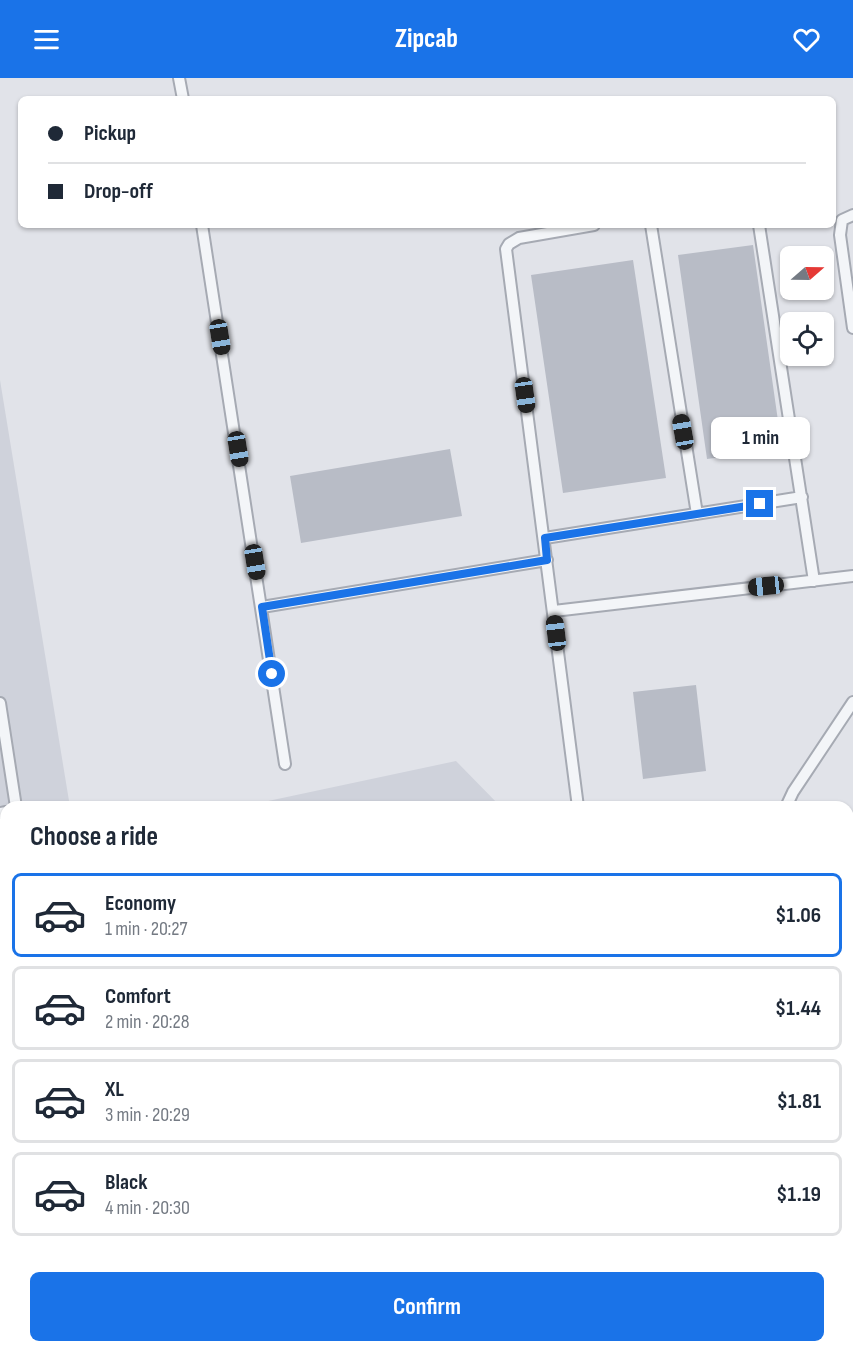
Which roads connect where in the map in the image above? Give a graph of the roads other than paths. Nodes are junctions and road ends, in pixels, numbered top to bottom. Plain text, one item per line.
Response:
1 (179, 78) edge
2 (182, 96) edge
3 (853, 215) edge
4 (202, 228) edge
5 (577, 228) edge
6 (651, 228) edge
7 (759, 228) edge
8 (853, 328) edge
9 (802, 497) junction
10 (697, 514) junction
11 (545, 538) junction
12 (547, 560) junction
13 (853, 576) edge
14 (814, 581) junction
15 (262, 607) junction
16 (554, 611) junction
17 (853, 702) edge
18 (0, 703) edge
19 (285, 764) dead end
20 (15, 801) edge
21 (577, 801) edge
22 (789, 801) edge

1 - 2 lane
3 - 8 lane
4 - 15 lane
5 - 11 lane
6 - 10 lane
7 - 9 lane
9 - 10 lane
9 - 14 lane
10 - 11 lane
11 - 12 lane
12 - 15 lane
12 - 16 lane
13 - 14 lane
14 - 16 lane
15 - 19 lane
16 - 21 lane
17 - 22 lane
18 - 20 lane

